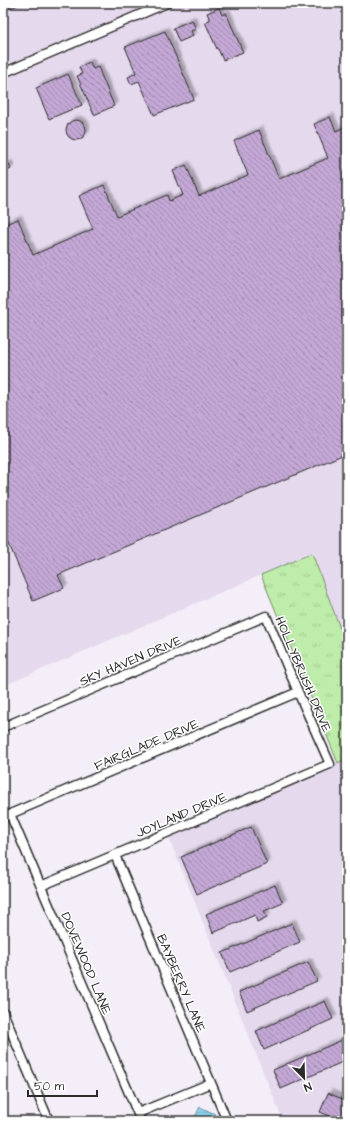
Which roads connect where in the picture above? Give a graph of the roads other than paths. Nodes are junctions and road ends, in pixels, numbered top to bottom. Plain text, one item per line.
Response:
1 (167, 3) edge
2 (3, 73) edge
3 (266, 616) joint
4 (298, 692) junction
5 (3, 727) edge
6 (330, 764) joint
7 (7, 815) edge
8 (115, 855) junction
9 (41, 886) junction
10 (3, 1012) edge
11 (211, 1083) junction
12 (140, 1117) edge
13 (49, 1121) edge
14 (227, 1121) edge

1 - 2 street
3 - 4 street, HOLLYBRUSH DRIVE
3 - 5 street, SKY HAVEN DRIVE
4 - 6 street, HOLLYBRUSH DRIVE
4 - 7 street, FAIRGLADE DRIVE
6 - 8 street, JOYLAND DRIVE
7 - 9 street, DOVEWOOD LANE
8 - 9 street, JOYLAND DRIVE
8 - 11 street, BAYBERRY LANE
9 - 12 street, DOVEWOOD LANE
10 - 13 street
11 - 12 street
11 - 14 street, BAYBERRY LANE

